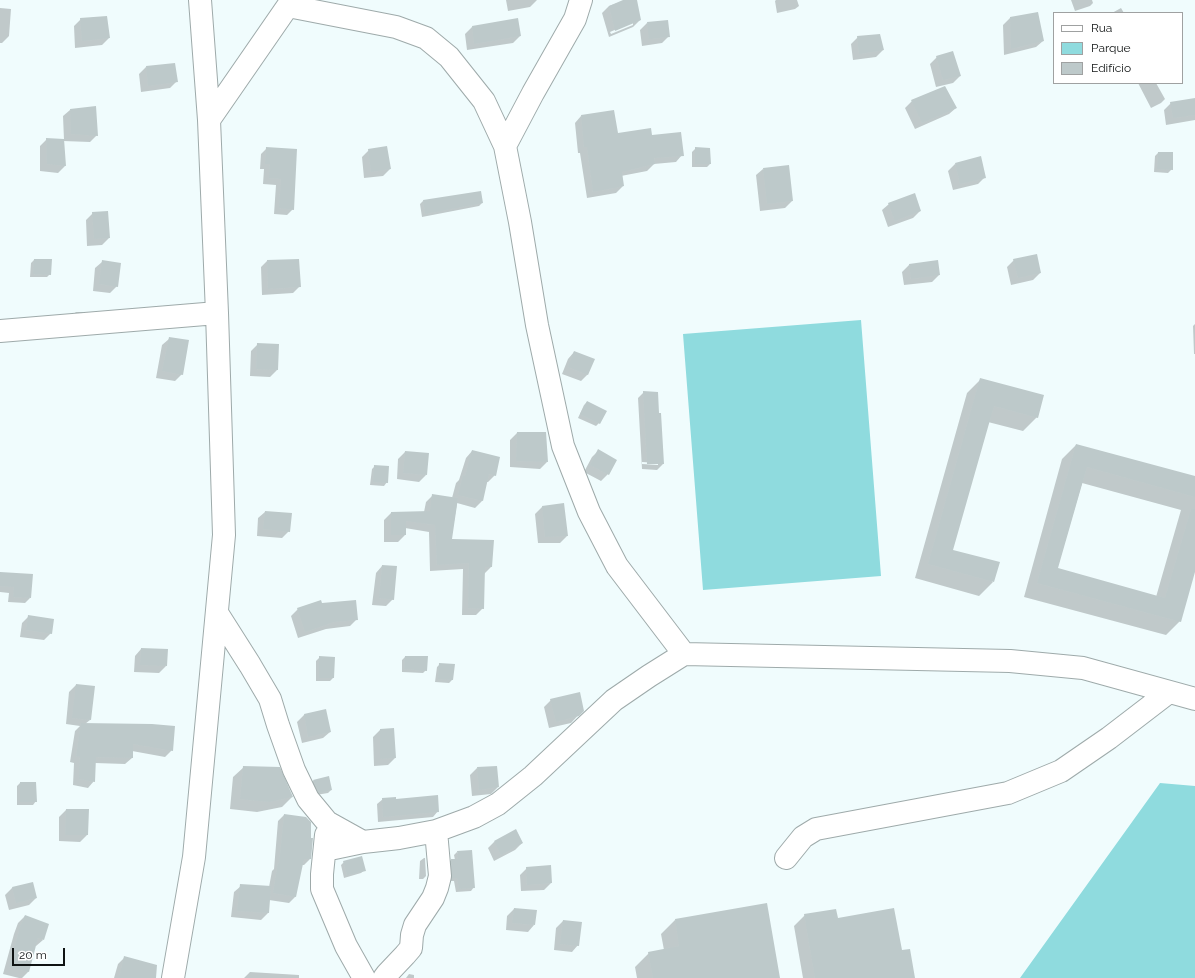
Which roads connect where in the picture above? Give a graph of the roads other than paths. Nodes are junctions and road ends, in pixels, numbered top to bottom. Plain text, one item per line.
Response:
1 (200, 0) edge
2 (581, 0) edge
3 (290, 3) edge
4 (209, 120) junction
5 (505, 146) junction
6 (218, 313) junction
7 (0, 331) edge
8 (217, 613) junction
9 (684, 654) junction
10 (1169, 692) junction
11 (1195, 700) edge
12 (327, 822) junction
13 (436, 831) junction
14 (363, 842) junction
15 (325, 850) junction
16 (786, 858) dead end
17 (173, 978) edge
18 (364, 978) edge
19 (384, 978) edge

1 - 4 street
2 - 5 street
3 - 4 street
3 - 5 street
4 - 6 street
5 - 9 street
6 - 7 street
6 - 8 street
8 - 12 street
8 - 17 street
9 - 10 street
9 - 13 street
10 - 11 street
10 - 16 street
12 - 14 street
12 - 15 street
13 - 14 street
13 - 19 street
14 - 15 street
15 - 18 street

